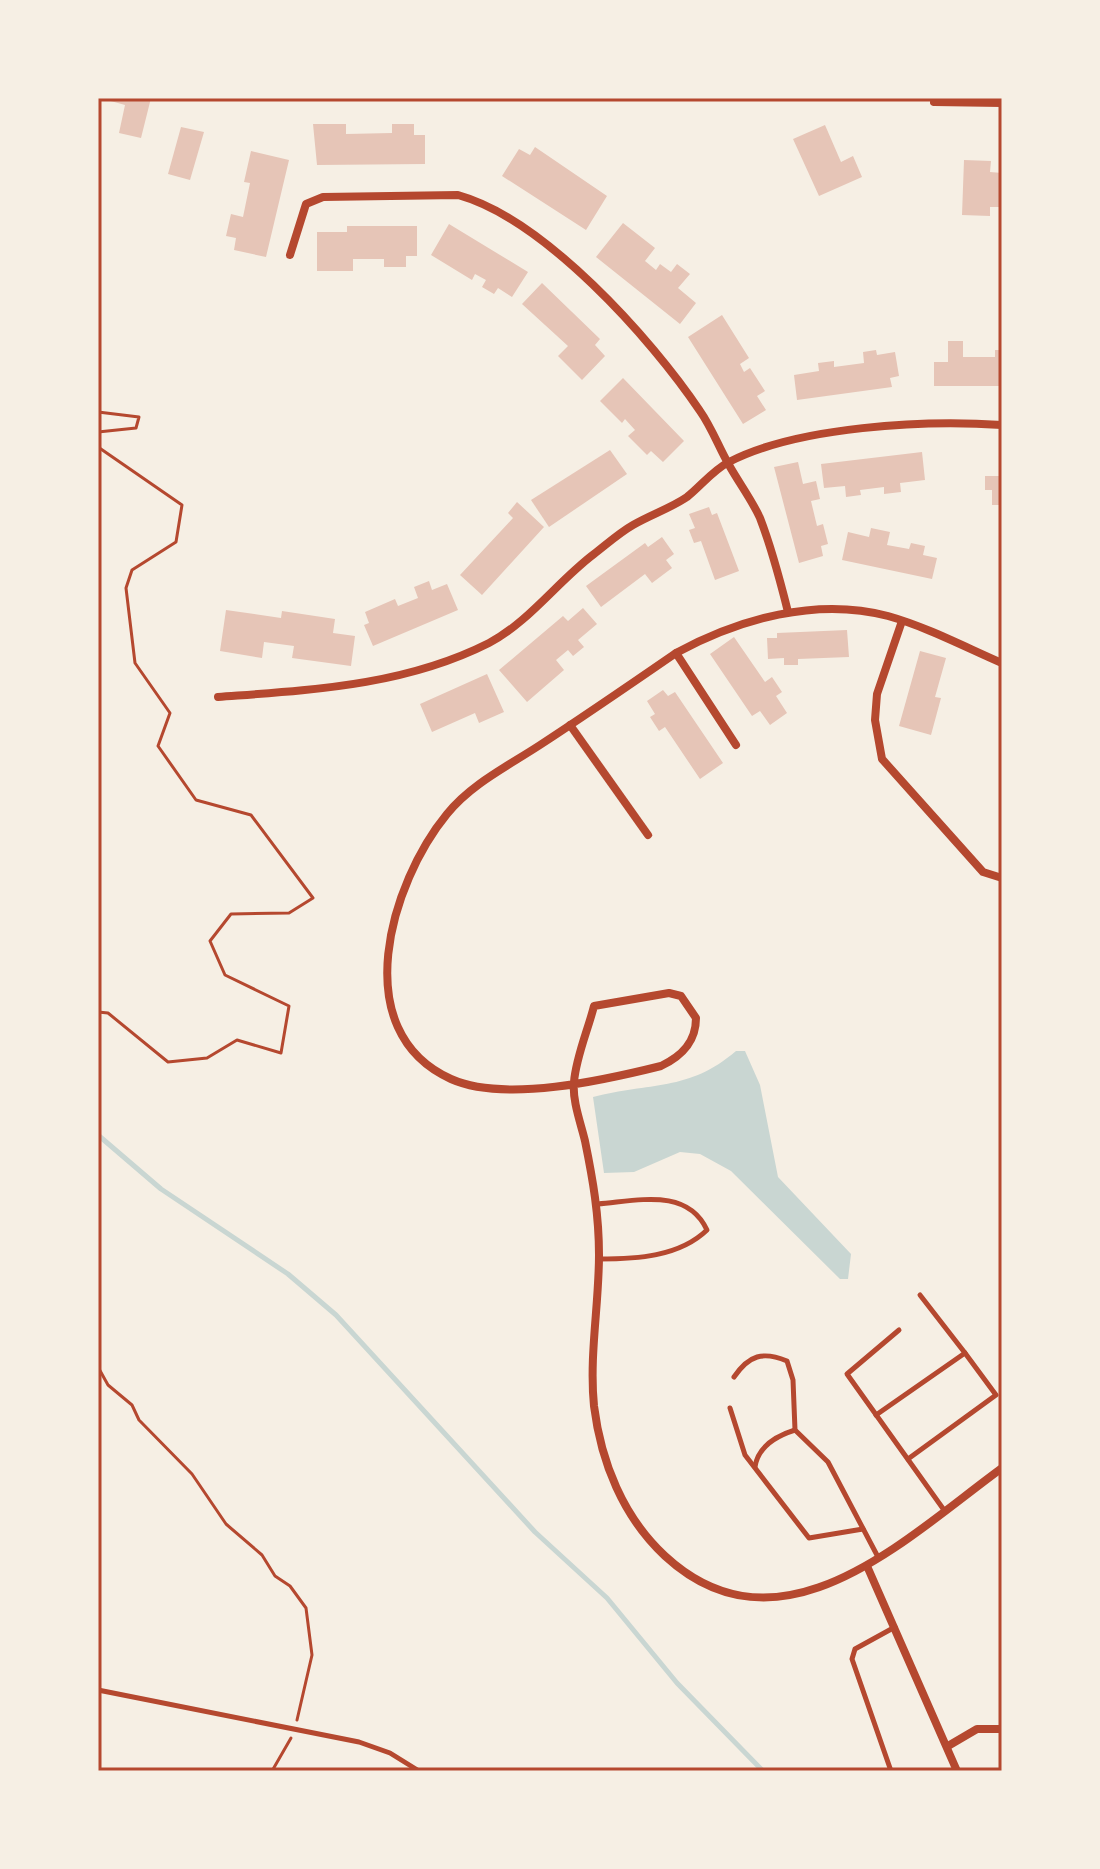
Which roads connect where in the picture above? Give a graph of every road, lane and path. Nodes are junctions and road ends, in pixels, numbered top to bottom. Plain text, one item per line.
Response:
1 (934, 100) edge
2 (1002, 103) edge
3 (290, 255) dead end
4 (98, 412) edge
5 (1002, 425) edge
6 (98, 432) edge
7 (98, 447) edge
8 (728, 462) junction
9 (788, 612) junction
10 (902, 621) junction
11 (676, 653) junction
12 (1002, 663) edge
13 (218, 697) dead end
14 (570, 725) junction
15 (736, 745) dead end
16 (648, 835) dead end
17 (1002, 878) edge
18 (98, 1012) edge
19 (573, 1083) junction
20 (598, 1204) junction
21 (599, 1259) junction
22 (920, 1295) dead end
23 (899, 1330) dead end
24 (965, 1353) junction
25 (98, 1367) edge
26 (734, 1377) dead end
27 (730, 1408) dead end
28 (876, 1415) junction
29 (795, 1430) junction
30 (908, 1459) junction
31 (1002, 1468) edge
32 (755, 1469) junction
33 (944, 1510) junction
34 (863, 1529) junction
35 (878, 1558) junction
36 (867, 1566) junction
37 (896, 1626) junction
38 (98, 1690) edge
39 (297, 1721) dead end
40 (1002, 1729) edge
41 (293, 1733) dead end
42 (948, 1746) junction
43 (272, 1771) edge
44 (419, 1771) edge
45 (891, 1771) edge
46 (957, 1771) edge

1 - 2 street
3 - 8 street
4 - 6 path
5 - 8 street
7 - 18 path
8 - 9 street
8 - 13 street
9 - 10 street
9 - 11 street
10 - 12 street
10 - 17 street
11 - 14 street
11 - 15 street
14 - 16 street
14 - 19 street
19 - 19 street
19 - 20 street
20 - 21 street
20 - 21 lane
21 - 36 street
22 - 24 lane
23 - 28 lane
24 - 28 lane
24 - 30 lane
25 - 39 path
26 - 29 lane
27 - 32 lane
28 - 30 lane
29 - 32 lane
29 - 34 lane
30 - 33 lane
31 - 33 street
32 - 34 lane
33 - 35 street
34 - 35 lane
35 - 36 street
36 - 37 street
37 - 42 street
37 - 45 lane
38 - 44 lane
40 - 42 street
41 - 43 path
42 - 46 street

